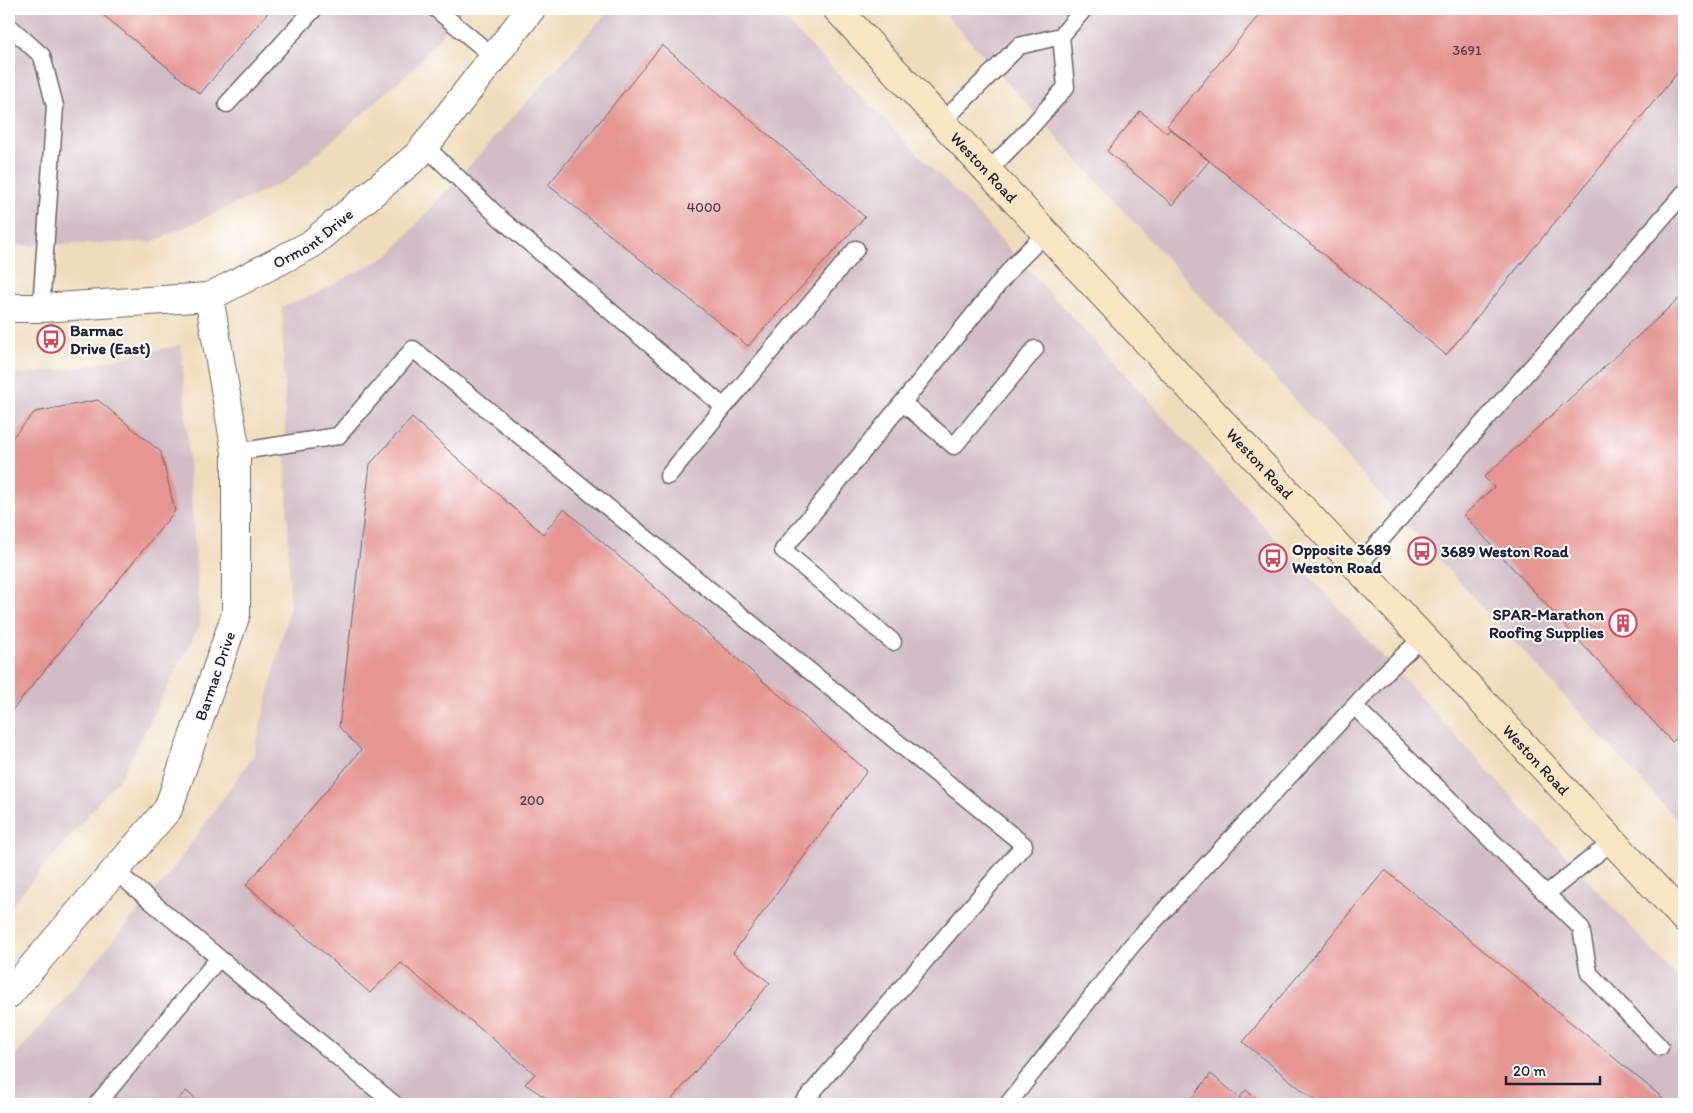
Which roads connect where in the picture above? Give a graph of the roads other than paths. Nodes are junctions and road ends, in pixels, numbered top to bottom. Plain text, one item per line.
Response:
1 (314, 9) edge
2 (436, 9) edge
3 (531, 9) edge
4 (837, 9) edge
5 (1084, 9) edge
6 (9, 26) edge
7 (1062, 36) junction
8 (494, 57) junction
9 (227, 104) dead end
10 (942, 122) junction
11 (425, 146) junction
12 (988, 171) junction
13 (1684, 192) edge
14 (1046, 233) junction
15 (856, 249) dead end
16 (209, 297) junction
17 (9, 308) edge
18 (41, 308) junction
19 (1035, 349) dead end
20 (902, 403) junction
21 (724, 407) junction
22 (236, 452) junction
23 (668, 476) dead end
24 (1357, 568) junction
25 (1422, 637) junction
26 (893, 642) dead end
27 (1354, 706) junction
28 (1613, 841) junction
29 (115, 870) junction
30 (1546, 894) junction
31 (1684, 918) edge
32 (219, 958) junction
33 (9, 994) edge
34 (1660, 1047) dead end
35 (97, 1104) edge
36 (394, 1104) edge
37 (802, 1104) edge
38 (1008, 1104) edge

1 - 9 lane
2 - 8 lane
3 - 8 street, Ormont Drive
4 - 10 main road, Weston Road
5 - 7 lane
6 - 18 lane
7 - 10 lane
7 - 12 lane
8 - 11 street, Ormont Drive
10 - 12 main road, Weston Road
11 - 16 street, Ormont Drive
11 - 21 lane
12 - 14 main road, Weston Road
13 - 24 lane
14 - 20 lane
14 - 24 main road, Weston Road
15 - 21 lane
16 - 18 street, Ormont Drive
16 - 22 street, Barmac Drive
17 - 18 street, Ormont Drive
19 - 20 lane
20 - 26 lane
21 - 23 lane
22 - 29 street, Barmac Drive
22 - 37 lane
24 - 25 main road, Weston Road
25 - 27 lane
25 - 28 main road, Weston Road
27 - 30 lane
27 - 38 lane
28 - 30 lane
28 - 31 main road, Weston Road
29 - 32 lane
29 - 33 street, Barmac Drive
30 - 34 lane
32 - 35 lane
32 - 36 lane

